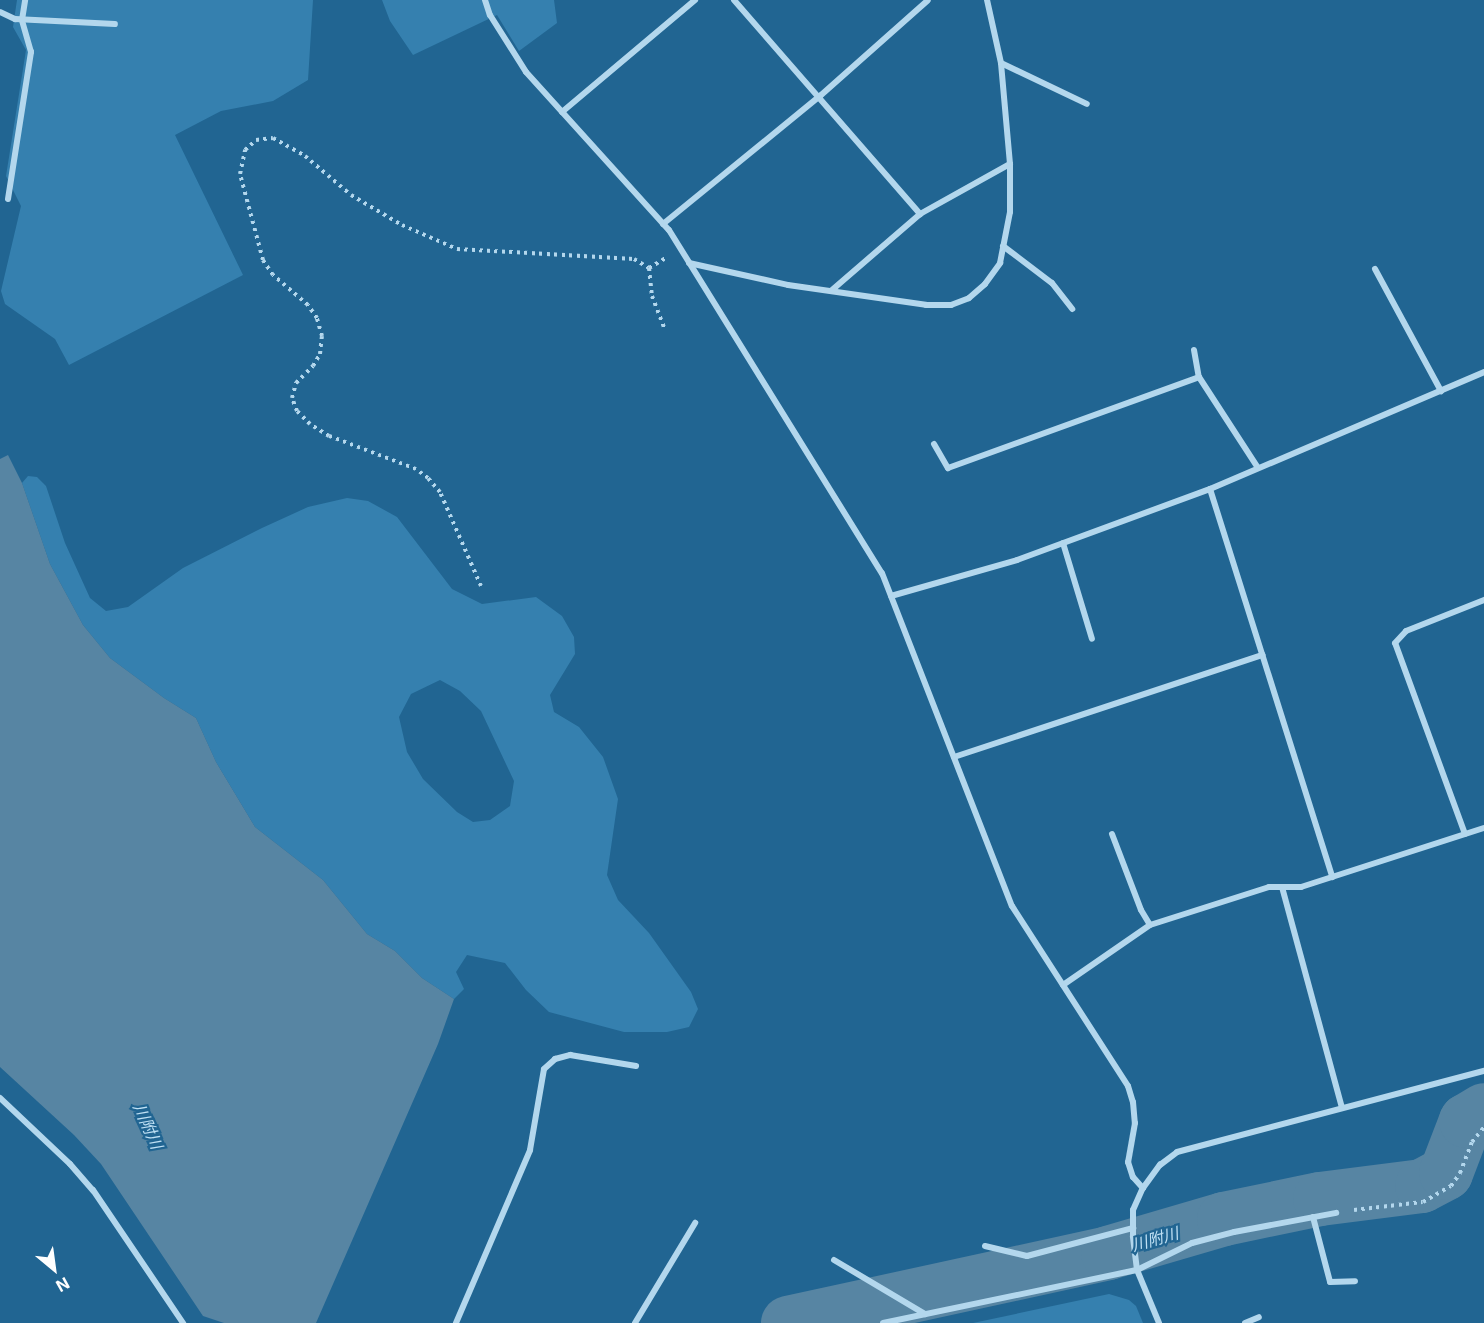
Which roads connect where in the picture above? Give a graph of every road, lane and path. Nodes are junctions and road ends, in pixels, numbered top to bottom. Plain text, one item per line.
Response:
1 (25, 0) edge
2 (485, 0) edge
3 (695, 0) edge
4 (734, 0) edge
5 (928, 0) edge
6 (987, 0) edge
7 (0, 12) edge
8 (22, 20) junction
9 (115, 24) dead end
10 (1001, 63) junction
11 (820, 96) junction
12 (1087, 104) dead end
13 (562, 112) junction
14 (1010, 164) junction
15 (8, 199) dead end
16 (920, 213) junction
17 (663, 224) junction
18 (1003, 246) junction
19 (689, 263) junction
20 (1375, 269) dead end
21 (832, 290) junction
22 (1072, 309) dead end
23 (664, 328) dead end
24 (1194, 350) dead end
25 (1484, 372) edge
26 (1199, 377) junction
27 (1441, 391) junction
28 (934, 444) dead end
29 (1258, 468) junction
30 (1210, 489) junction
31 (1063, 543) junction
32 (481, 586) dead end
33 (891, 596) junction
34 (1484, 600) edge
35 (1092, 639) dead end
36 (1263, 656) junction
37 (954, 757) junction
38 (1484, 828) edge
39 (1112, 834) dead end
40 (1465, 834) junction
41 (1332, 877) junction
42 (1282, 887) junction
43 (1150, 926) junction
44 (1063, 985) junction
45 (636, 1066) dead end
46 (1484, 1071) edge
47 (0, 1098) edge
48 (1342, 1108) junction
49 (1484, 1127) edge
50 (1143, 1188) junction
51 (1336, 1213) joint
52 (1313, 1217) junction
53 (695, 1223) dead end
54 (1133, 1228) junction
55 (985, 1246) dead end
56 (834, 1260) dead end
57 (1137, 1270) junction
58 (1355, 1281) dead end
59 (925, 1314) junction
60 (1259, 1317) dead end
61 (183, 1323) edge
62 (456, 1323) edge
63 (635, 1323) edge
64 (883, 1323) edge
65 (1159, 1323) edge
66 (1245, 1323) edge

1 - 8 street
2 - 13 street
3 - 13 street
4 - 11 street
5 - 11 street
6 - 10 street
7 - 8 street
8 - 9 street
8 - 15 street
10 - 12 street
10 - 14 street
11 - 16 street
11 - 17 street
13 - 17 street
14 - 16 street
14 - 18 street
16 - 21 street
17 - 19 street
18 - 21 street
18 - 22 street
19 - 21 street
19 - 33 street
20 - 27 street
23 - 32 path
24 - 26 street
25 - 27 street
26 - 28 street
26 - 29 street
27 - 29 street
29 - 30 street
30 - 31 street
30 - 36 street
31 - 33 street
31 - 35 street
33 - 37 street
34 - 40 street
36 - 37 street
36 - 41 street
37 - 44 street
38 - 40 street
39 - 43 street
40 - 41 street
41 - 42 street
42 - 43 street
42 - 48 street
43 - 44 street
44 - 50 street
45 - 62 street
46 - 48 street
47 - 61 street
48 - 50 street
49 - 51 path
50 - 54 street
51 - 52 street
52 - 57 street
52 - 58 street
53 - 63 street
54 - 55 street
54 - 57 street
56 - 59 street
57 - 59 street
57 - 65 street
59 - 64 street
60 - 66 street

